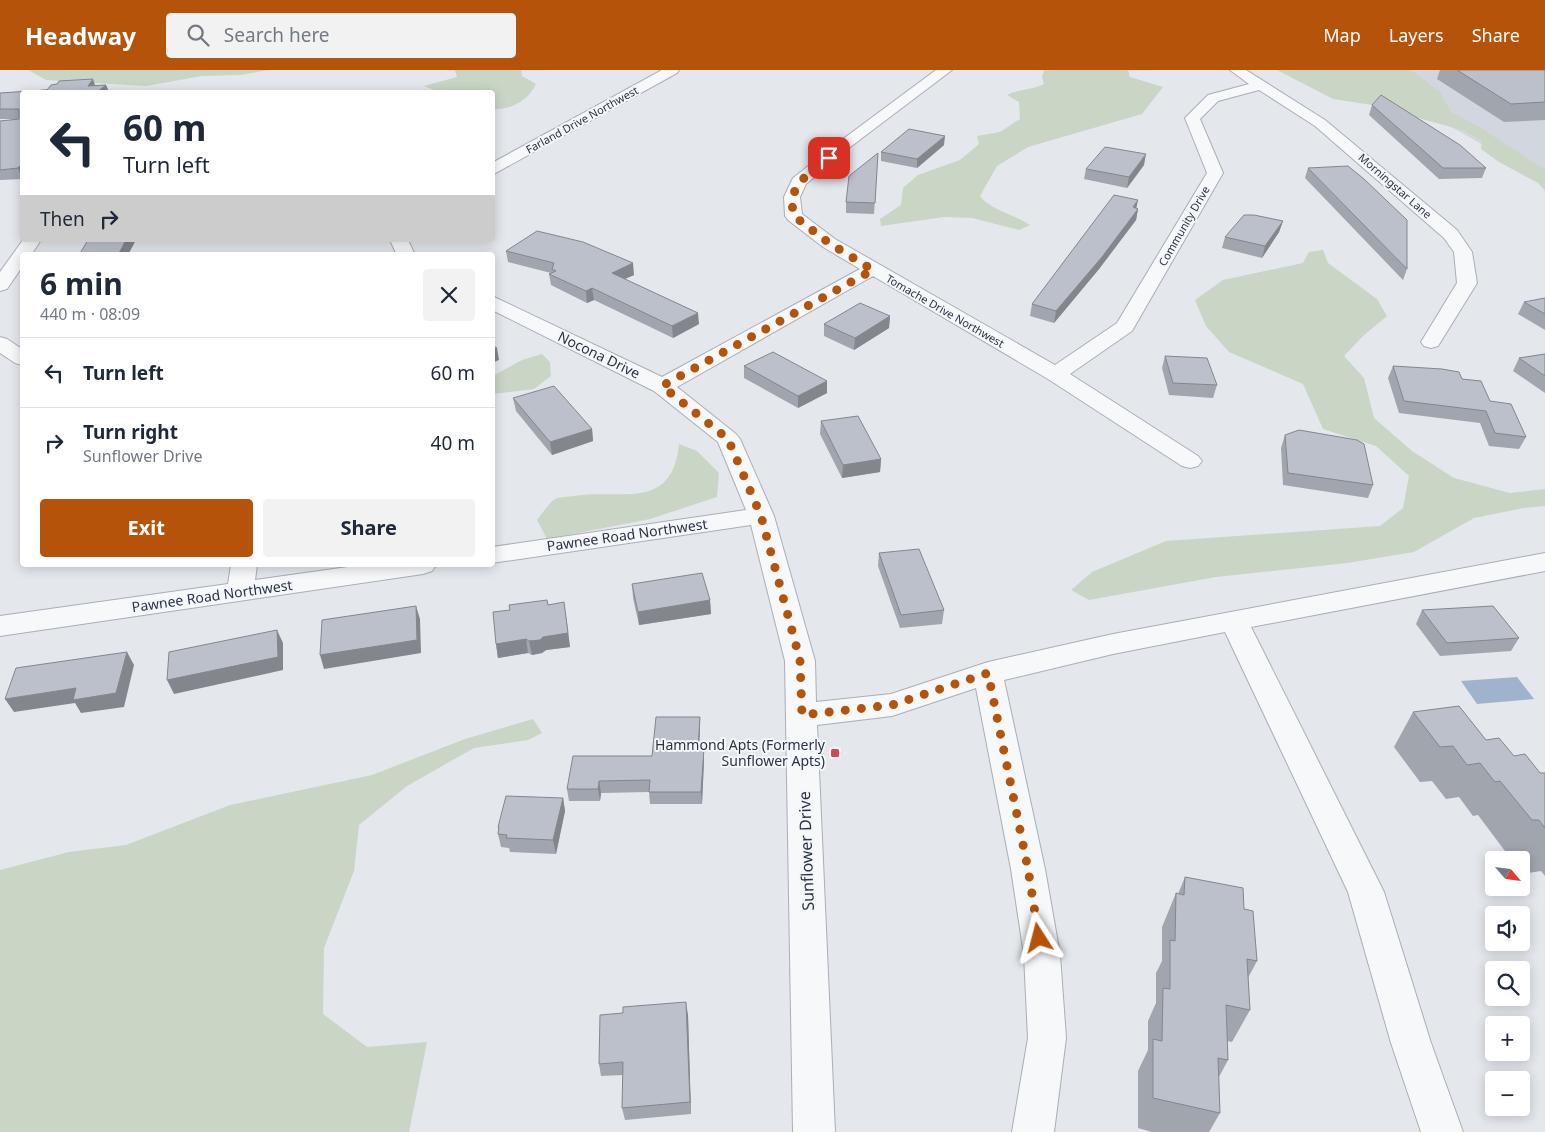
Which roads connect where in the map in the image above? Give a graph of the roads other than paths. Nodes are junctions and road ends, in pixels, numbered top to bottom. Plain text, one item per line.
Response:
1 (672, 70) edge
2 (945, 70) edge
3 (1237, 70) edge
4 (1261, 85) junction
5 (495, 168) edge
6 (20, 257) edge
7 (873, 270) junction
8 (0, 285) edge
9 (495, 303) edge
10 (1431, 342) dead end
11 (0, 343) edge
12 (20, 358) edge
13 (1056, 374) junction
14 (662, 386) junction
15 (1190, 461) dead end
16 (761, 516) junction
17 (495, 555) edge
18 (1543, 565) edge
19 (244, 567) edge
20 (409, 567) edge
21 (240, 592) junction
22 (1234, 621) junction
23 (0, 626) edge
24 (988, 673) junction
25 (802, 715) junction
26 (814, 1132) edge
27 (1033, 1132) edge
28 (1442, 1132) edge

1 - 5 street, Farland Drive Northwest
2 - 7 street, Tomache Drive Northwest
3 - 4 street, Morningstar Lane
4 - 10 street, Morningstar Lane
4 - 13 street, Community Drive
6 - 8 street
7 - 13 street, Tomache Drive Northwest
7 - 14 street
9 - 14 street, Nocona Drive
11 - 12 street
13 - 15 street, Tomache Drive Northwest
14 - 16 street, Nocona Drive
16 - 17 street, Pawnee Road Northwest
16 - 25 street, Sunflower Drive
18 - 22 street
19 - 21 street
20 - 21 street, Pawnee Road Northwest
21 - 23 street, Pawnee Road Northwest
22 - 24 street
22 - 28 street
24 - 25 street
24 - 27 street
25 - 26 street, Sunflower Drive

